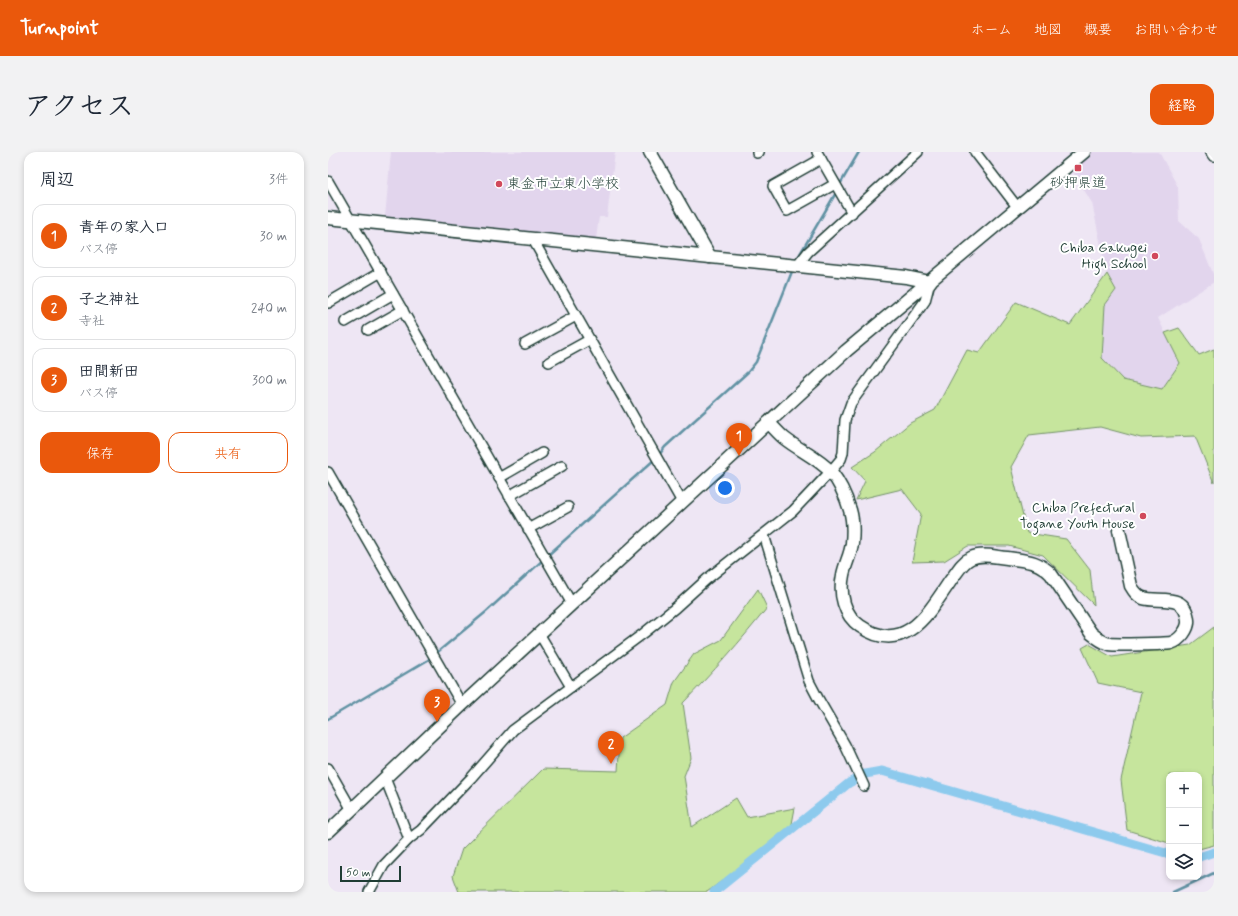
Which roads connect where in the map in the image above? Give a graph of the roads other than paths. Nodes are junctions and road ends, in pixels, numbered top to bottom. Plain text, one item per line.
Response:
1 (650, 152) edge
2 (918, 152) edge
3 (975, 152) edge
4 (1083, 152) edge
5 (819, 156) edge
6 (328, 180) edge
7 (835, 184) junction
8 (1018, 208) junction
9 (852, 213) junction
10 (328, 218) edge
11 (351, 220) junction
12 (532, 238) junction
13 (710, 257) junction
14 (797, 266) junction
15 (381, 272) junction
16 (930, 282) junction
17 (393, 294) junction
18 (328, 303) edge
19 (402, 310) junction
20 (576, 316) junction
21 (345, 322) dead end
22 (368, 330) dead end
23 (589, 340) junction
24 (525, 344) dead end
25 (549, 362) dead end
26 (769, 423) junction
27 (542, 453) dead end
28 (562, 466) dead end
29 (328, 472) edge
30 (830, 472) junction
31 (499, 478) junction
32 (509, 496) junction
33 (682, 502) junction
34 (568, 507) dead end
35 (528, 529) junction
36 (1118, 530) dead end
37 (764, 535) junction
38 (572, 604) junction
39 (540, 635) junction
40 (570, 687) junction
41 (462, 705) junction
42 (328, 768) edge
43 (385, 778) junction
44 (864, 786) dead end
45 (352, 810) junction
46 (328, 832) edge
47 (409, 839) junction
48 (369, 892) edge

1 - 13 street
2 - 9 street
3 - 8 street
4 - 8 street
5 - 7 street
5 - 7 street
6 - 11 street
7 - 9 street
8 - 16 street
9 - 14 street
10 - 11 street
11 - 12 street
11 - 15 street
12 - 13 street
12 - 20 street
13 - 14 street
14 - 16 street
15 - 17 street
15 - 18 street
16 - 26 street
16 - 30 street
17 - 19 street
17 - 21 street
19 - 22 street
19 - 31 street
20 - 23 street
20 - 24 street
23 - 25 street
23 - 33 street
26 - 30 street
26 - 33 street
27 - 31 street
28 - 32 street
29 - 41 street
30 - 36 street
30 - 37 street
31 - 32 street
32 - 35 street
33 - 38 street
34 - 35 street
35 - 38 street
37 - 40 street
37 - 44 street
38 - 39 street
39 - 40 street
39 - 41 street
40 - 47 street
41 - 43 street
42 - 45 street
43 - 45 street
43 - 47 street
45 - 46 street
47 - 48 street

